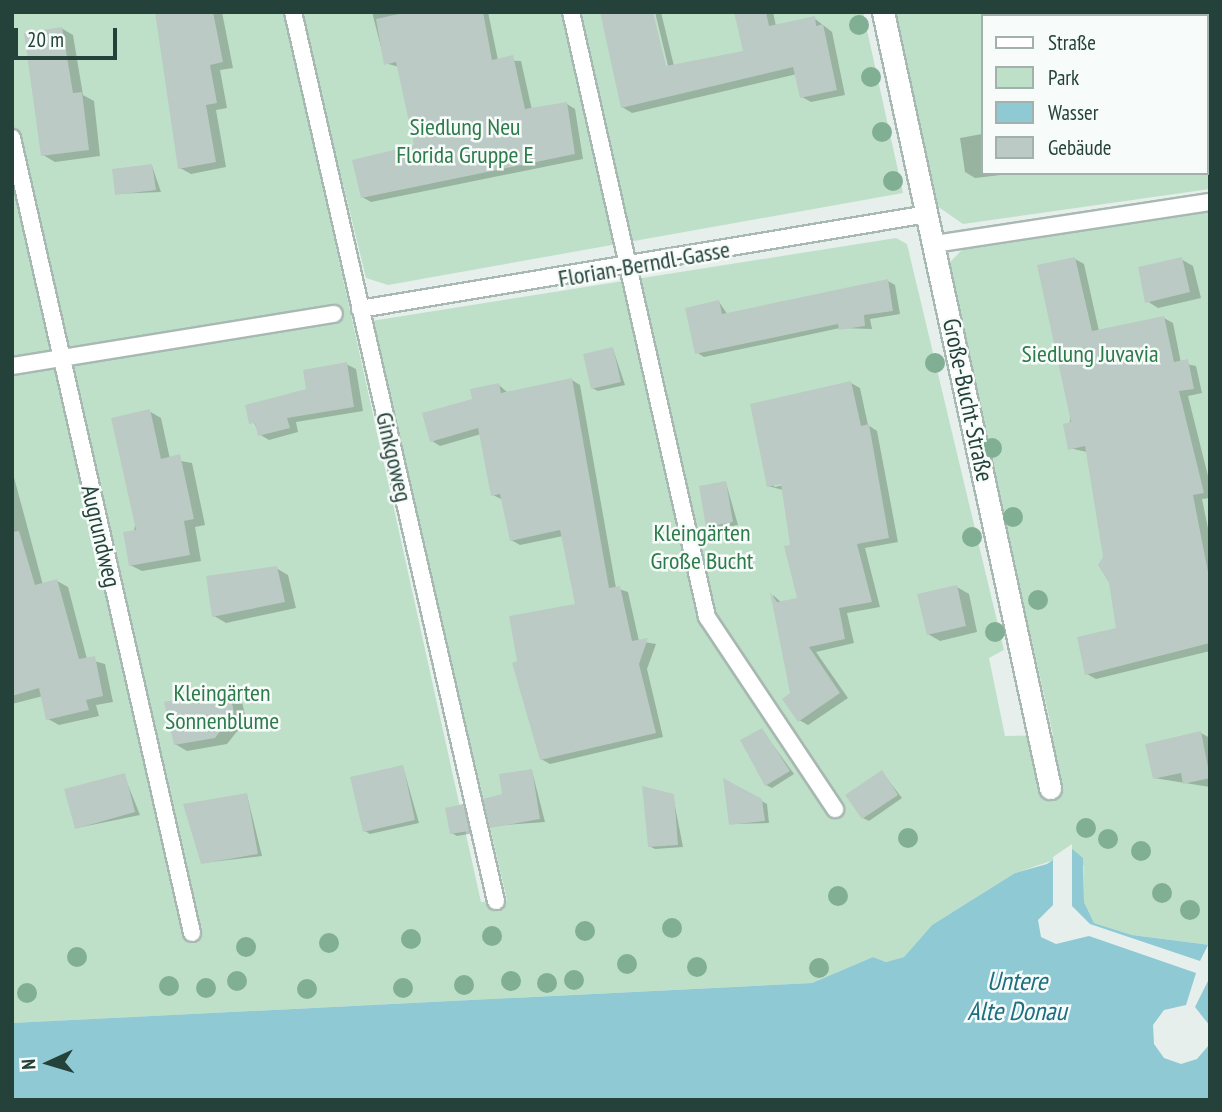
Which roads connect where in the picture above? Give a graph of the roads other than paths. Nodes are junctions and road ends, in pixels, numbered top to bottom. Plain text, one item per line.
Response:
1 (293, 12) edge
2 (570, 12) edge
3 (883, 12) edge
4 (12, 138) edge
5 (1210, 202) edge
6 (928, 214) junction
7 (936, 244) junction
8 (629, 267) junction
9 (360, 309) junction
10 (334, 314) dead end
11 (61, 358) junction
12 (12, 366) edge
13 (1051, 788) dead end
14 (835, 809) dead end
15 (496, 901) dead end
16 (192, 933) dead end

1 - 9 lane, Ginkgoweg
2 - 8 lane
3 - 6 street, Große-Bucht-Straße
4 - 11 lane, Augrundweg
5 - 7 lane
6 - 7 street, Große-Bucht-Straße
6 - 8 lane, Florian-Berndl-Gasse
7 - 13 street, Große-Bucht-Straße
8 - 9 lane, Florian-Berndl-Gasse
8 - 14 lane
9 - 15 lane, Ginkgoweg
10 - 11 lane
11 - 12 lane
11 - 16 lane, Augrundweg

